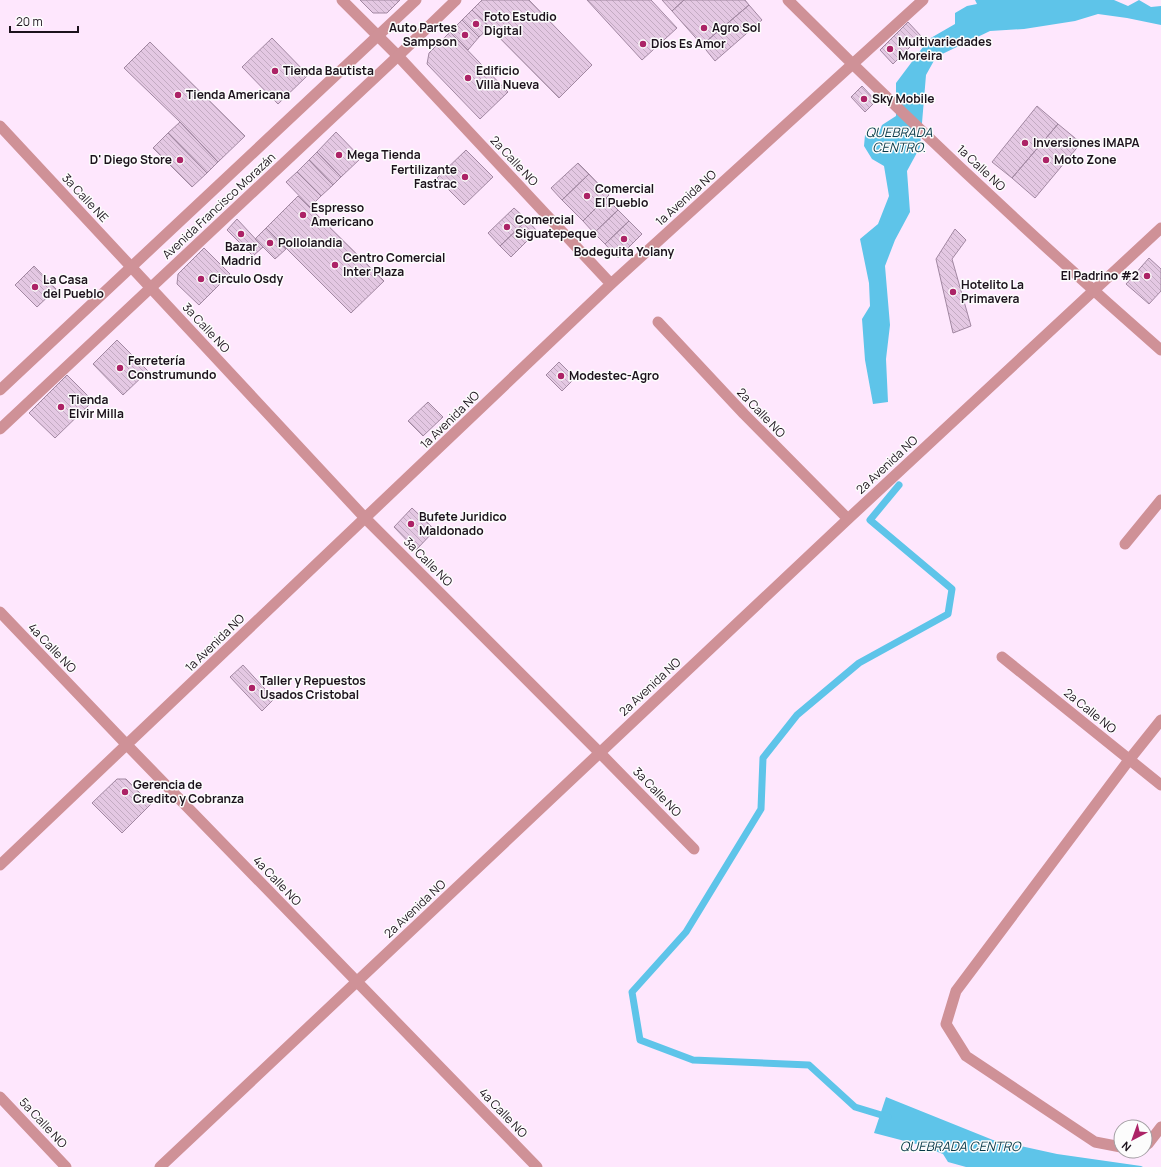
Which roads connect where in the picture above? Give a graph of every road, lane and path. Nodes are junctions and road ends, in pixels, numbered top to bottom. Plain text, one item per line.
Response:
1 (342, 0) edge
2 (416, 0) edge
3 (456, 0) edge
4 (788, 0) edge
5 (923, 0) edge
6 (377, 36) junction
7 (398, 56) junction
8 (852, 64) junction
9 (0, 126) edge
10 (1161, 228) edge
11 (131, 267) junction
12 (611, 284) junction
13 (151, 288) junction
14 (1093, 290) junction
15 (658, 322) dead end
16 (1161, 350) edge
17 (0, 390) edge
18 (0, 430) edge
19 (1161, 500) edge
20 (365, 518) junction
21 (848, 519) junction
22 (1125, 544) dead end
23 (0, 612) edge
24 (1002, 657) dead end
25 (1161, 720) edge
26 (127, 745) junction
27 (600, 752) junction
28 (1129, 760) junction
29 (1161, 785) edge
30 (694, 849) dead end
31 (0, 865) edge
32 (356, 982) junction
33 (0, 1097) edge
34 (1161, 1127) edge
35 (1153, 1137) edge
36 (1113, 1145) edge
37 (66, 1167) edge
38 (160, 1167) edge
39 (537, 1167) edge

1 - 6 street, 2a Calle NO
2 - 6 street, Avenida Francisco Morazán
3 - 7 street, Avenida Francisco Morazán
4 - 8 street, 1a Calle NO
5 - 8 street, 1a Avenida NO
6 - 7 street, 2a Calle NO
6 - 11 street, Avenida Francisco Morazán
7 - 12 street, 2a Calle NO
7 - 13 street, Avenida Francisco Morazán
8 - 12 street, 1a Avenida NO
8 - 14 street, 1a Calle NO
9 - 11 street, 3a Calle NE
10 - 14 street, 2a Avenida NO
11 - 13 street, 3a Calle NE
11 - 17 street, Avenida Francisco Morazán
12 - 20 street, 1a Avenida NO
13 - 18 street, Avenida Francisco Morazán
13 - 20 street, 3a Calle NO
14 - 16 street, 1a Calle NO
14 - 21 street, 2a Avenida NO
15 - 21 street, 2a Calle NO
19 - 22 street
20 - 26 street, 1a Avenida NO
20 - 27 street, 3a Calle NO
21 - 27 street, 2a Avenida NO
23 - 26 street, 4a Calle NO
24 - 28 street, 2a Calle NO
25 - 28 street
26 - 31 street, 1a Avenida NO
26 - 32 street, 4a Calle NO
27 - 30 street, 3a Calle NO
27 - 32 street, 2a Avenida NO
28 - 29 street, 2a Calle NO
28 - 36 street
32 - 38 street, 2a Avenida NO
32 - 39 street, 4a Calle NO
33 - 37 street, 5a Calle NO
34 - 35 street

